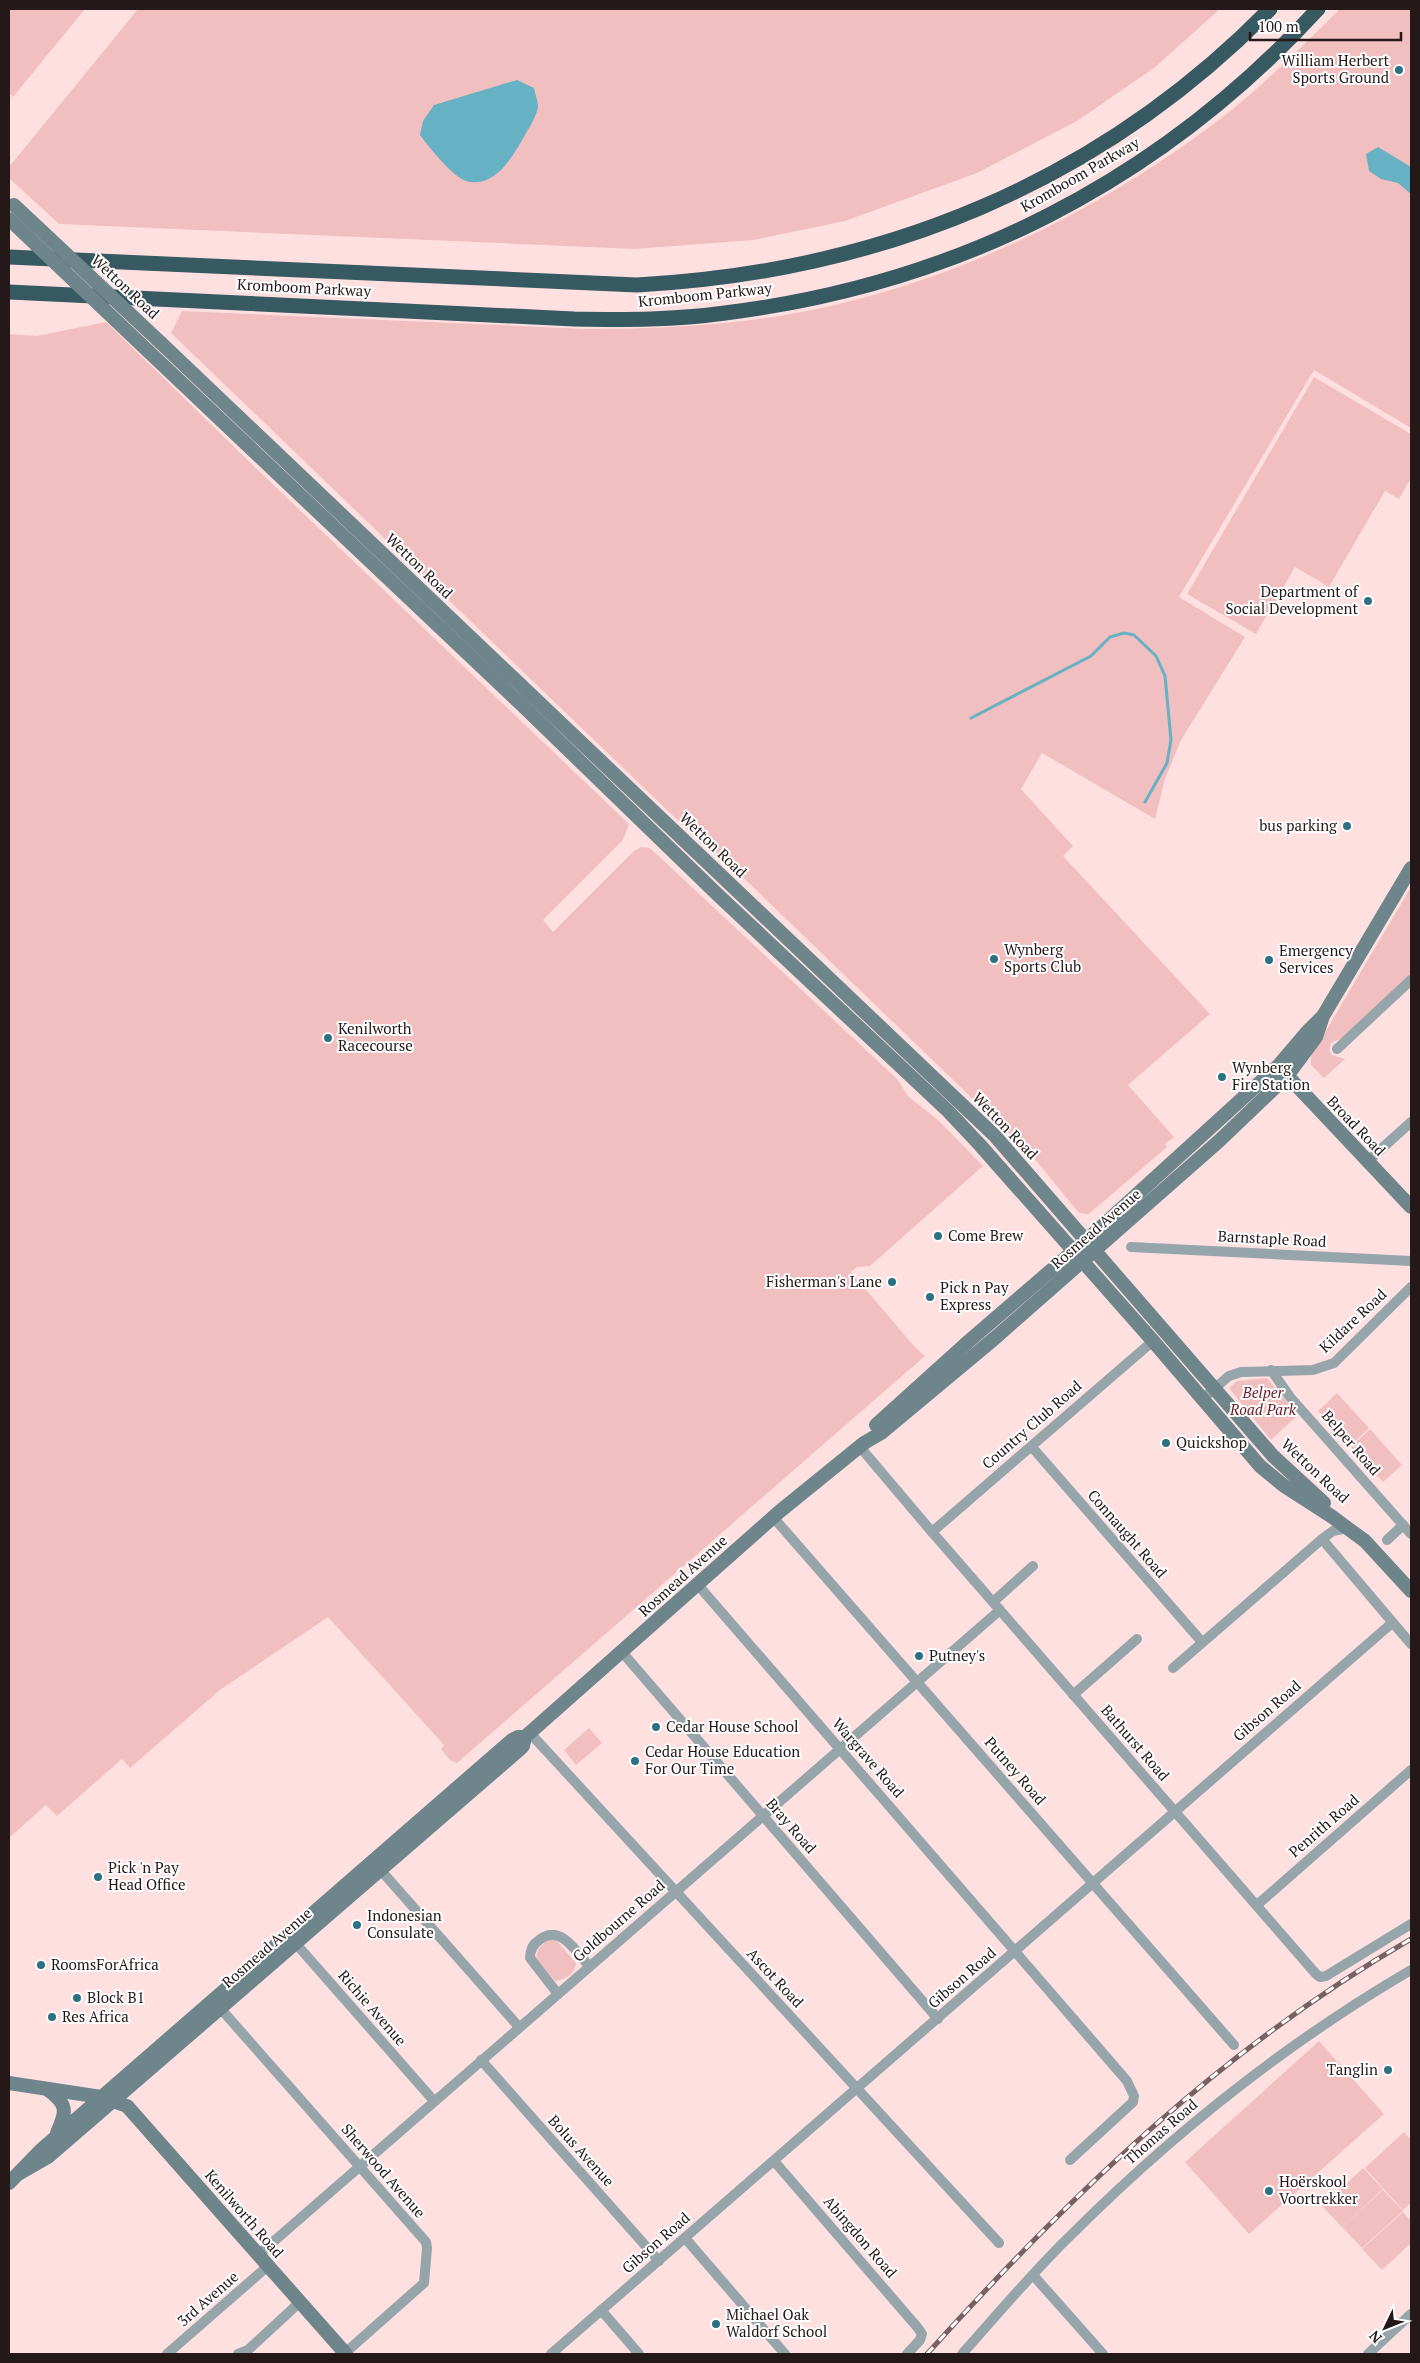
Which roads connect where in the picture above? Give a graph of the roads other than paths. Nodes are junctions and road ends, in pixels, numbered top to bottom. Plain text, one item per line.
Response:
1 (1270, 9) edge
2 (1318, 9) edge
3 (1330, 9) edge
4 (1304, 24) junction
5 (11, 202) edge
6 (9, 219) edge
7 (9, 257) edge
8 (9, 292) edge
9 (1411, 868) edge
10 (1411, 980) edge
11 (1337, 1049) dead end
12 (1283, 1071) junction
13 (1411, 1122) edge
14 (1368, 1161) junction
15 (1411, 1207) edge
16 (1091, 1245) junction
17 (1130, 1247) dead end
18 (1078, 1256) junction
19 (1411, 1261) edge
20 (1411, 1286) edge
21 (1153, 1341) junction
22 (1272, 1370) junction
23 (1214, 1388) junction
24 (1201, 1400) junction
25 (862, 1445) junction
26 (1031, 1446) junction
27 (1331, 1516) junction
28 (773, 1517) junction
29 (1403, 1525) junction
30 (1348, 1528) junction
31 (932, 1532) junction
32 (1411, 1534) edge
33 (1322, 1539) junction
34 (1387, 1540) dead end
35 (1365, 1541) junction
36 (1033, 1566) dead end
37 (698, 1585) junction
38 (1411, 1591) edge
39 (997, 1606) junction
40 (1392, 1623) junction
41 (1137, 1639) dead end
42 (1202, 1642) junction
43 (1411, 1644) edge
44 (622, 1652) junction
45 (1173, 1668) dead end
46 (917, 1682) junction
47 (1073, 1695) junction
48 (527, 1735) junction
49 (840, 1749) junction
50 (1411, 1770) edge
51 (1175, 1811) junction
52 (763, 1816) junction
53 (377, 1866) junction
54 (1093, 1882) junction
55 (676, 1892) junction
56 (1257, 1905) junction
57 (1411, 1924) edge
58 (292, 1940) junction
59 (1015, 1952) junction
60 (589, 1966) junction
61 (1411, 1970) edge
62 (558, 1994) junction
63 (221, 2009) junction
64 (938, 2018) junction
65 (519, 2027) junction
66 (1234, 2045) dead end
67 (481, 2060) junction
68 (9, 2082) edge
69 (45, 2087) junction
70 (857, 2090) junction
71 (108, 2099) junction
72 (434, 2101) junction
73 (56, 2136) junction
74 (1070, 2160) dead end
75 (774, 2161) junction
76 (360, 2167) junction
77 (20, 2173) junction
78 (9, 2183) edge
79 (685, 2238) junction
80 (999, 2243) dead end
81 (258, 2255) junction
82 (659, 2261) junction
83 (268, 2266) junction
84 (1032, 2275) junction
85 (300, 2302) junction
86 (601, 2310) junction
87 (1411, 2314) edge
88 (167, 2354) edge
89 (238, 2354) edge
90 (346, 2354) edge
91 (551, 2354) edge
92 (639, 2354) edge
93 (785, 2354) edge
94 (907, 2354) edge
95 (962, 2354) edge
96 (1103, 2354) edge
97 (1368, 2354) edge

1 - 7 highway, Kromboom Parkway
2 - 4 highway, Kromboom Parkway
3 - 4 highway
4 - 8 highway, Kromboom Parkway
5 - 16 main road, Wetton Road, bridge
6 - 18 main road, Wetton Road, bridge
9 - 12 main road, Rosmead Avenue
10 - 11 street
12 - 14 main road, Broad Road
12 - 16 main road, Rosmead Avenue
13 - 14 street
14 - 15 main road, Broad Road
16 - 18 main road, Rosmead Avenue
16 - 23 main road, Wetton Road
17 - 19 street, Barnstaple Road
18 - 21 main road, Wetton Road
18 - 25 main road, Rosmead Avenue
20 - 22 street, Kildare Road
21 - 24 main road, Wetton Road
21 - 26 street, Country Club Road
22 - 23 street, Kildare Road
22 - 29 street, Belper Road
23 - 24 street, Kildare Road
23 - 35 main road, Wetton Road
24 - 27 main road, Wetton Road
25 - 28 main road, Rosmead Avenue
25 - 31 street, Bathurst Road
26 - 31 street, Country Club Road
26 - 42 street, Connaught Road
27 - 30 main road, Wetton Road
27 - 33 street
28 - 37 main road, Rosmead Avenue
28 - 46 street, Putney Road
29 - 32 street, Belper Road
29 - 34 street
30 - 33 street
30 - 35 main road, Wetton Road
31 - 39 street, Bathurst Road
33 - 40 street
33 - 42 street
35 - 38 main road, Wetton Road
36 - 39 street, Goldbourne Road
37 - 44 main road, Rosmead Avenue
37 - 49 street, Wargrave Road
39 - 46 street, Goldbourne Road
39 - 47 street, Bathurst Road
40 - 43 street
40 - 51 street, Gibson Road
41 - 47 street
42 - 45 street
44 - 48 main road, Rosmead Avenue
44 - 52 street, Bray Road
46 - 49 street, Goldbourne Road
46 - 54 street, Putney Road
47 - 51 street, Bathurst Road
48 - 53 main road, Rosmead Avenue
48 - 55 street, Ascot Road
49 - 52 street, Goldbourne Road
49 - 59 street, Wargrave Road
50 - 56 street, Penrith Road
51 - 54 street, Gibson Road
51 - 56 street, Bathurst Road
52 - 55 street, Goldbourne Road
52 - 64 street, Bray Road
53 - 58 main road, Rosmead Avenue
53 - 65 street
54 - 59 street, Gibson Road
54 - 66 street, Putney Road
55 - 60 street, Goldbourne Road
55 - 70 street, Ascot Road
56 - 57 street, Bathurst Road
58 - 63 main road, Rosmead Avenue
58 - 71 main road, Rosmead Avenue
58 - 72 street, Richie Avenue
59 - 64 street, Gibson Road
59 - 74 street, Wargrave Road
60 - 62 street, Goldbourne Road
60 - 62 street
61 - 84 street, Thomas Road
62 - 65 street, Goldbourne Road
63 - 71 main road, Rosmead Avenue
63 - 76 street, Sherwood Avenue
64 - 70 street, Gibson Road
65 - 67 street, Goldbourne Road
67 - 72 street, Goldbourne Road
67 - 82 street, Bolus Avenue
68 - 69 main road
69 - 71 main road
69 - 73 main road
70 - 75 street, Gibson Road
70 - 80 street, Ascot Road
71 - 73 main road, Rosmead Avenue
71 - 77 main road, Rosmead Avenue
71 - 81 main road, Kenilworth Road
72 - 76 street, Goldbourne Road
73 - 77 main road, Rosmead Avenue
75 - 79 street, Gibson Road
75 - 94 street, Abingdon Road
76 - 81 street, Goldbourne Road
76 - 90 street, Sherwood Avenue
77 - 78 main road, Rosmead Avenue
79 - 82 street, Gibson Road
79 - 93 street
81 - 83 main road, Kenilworth Road
82 - 86 street, Gibson Road
83 - 85 main road, Kenilworth Road
83 - 88 street, 3rd Avenue
84 - 95 street, Thomas Road
84 - 96 street
85 - 89 street
85 - 90 main road, Kenilworth Road
86 - 91 street, Gibson Road
86 - 92 street
87 - 97 street

